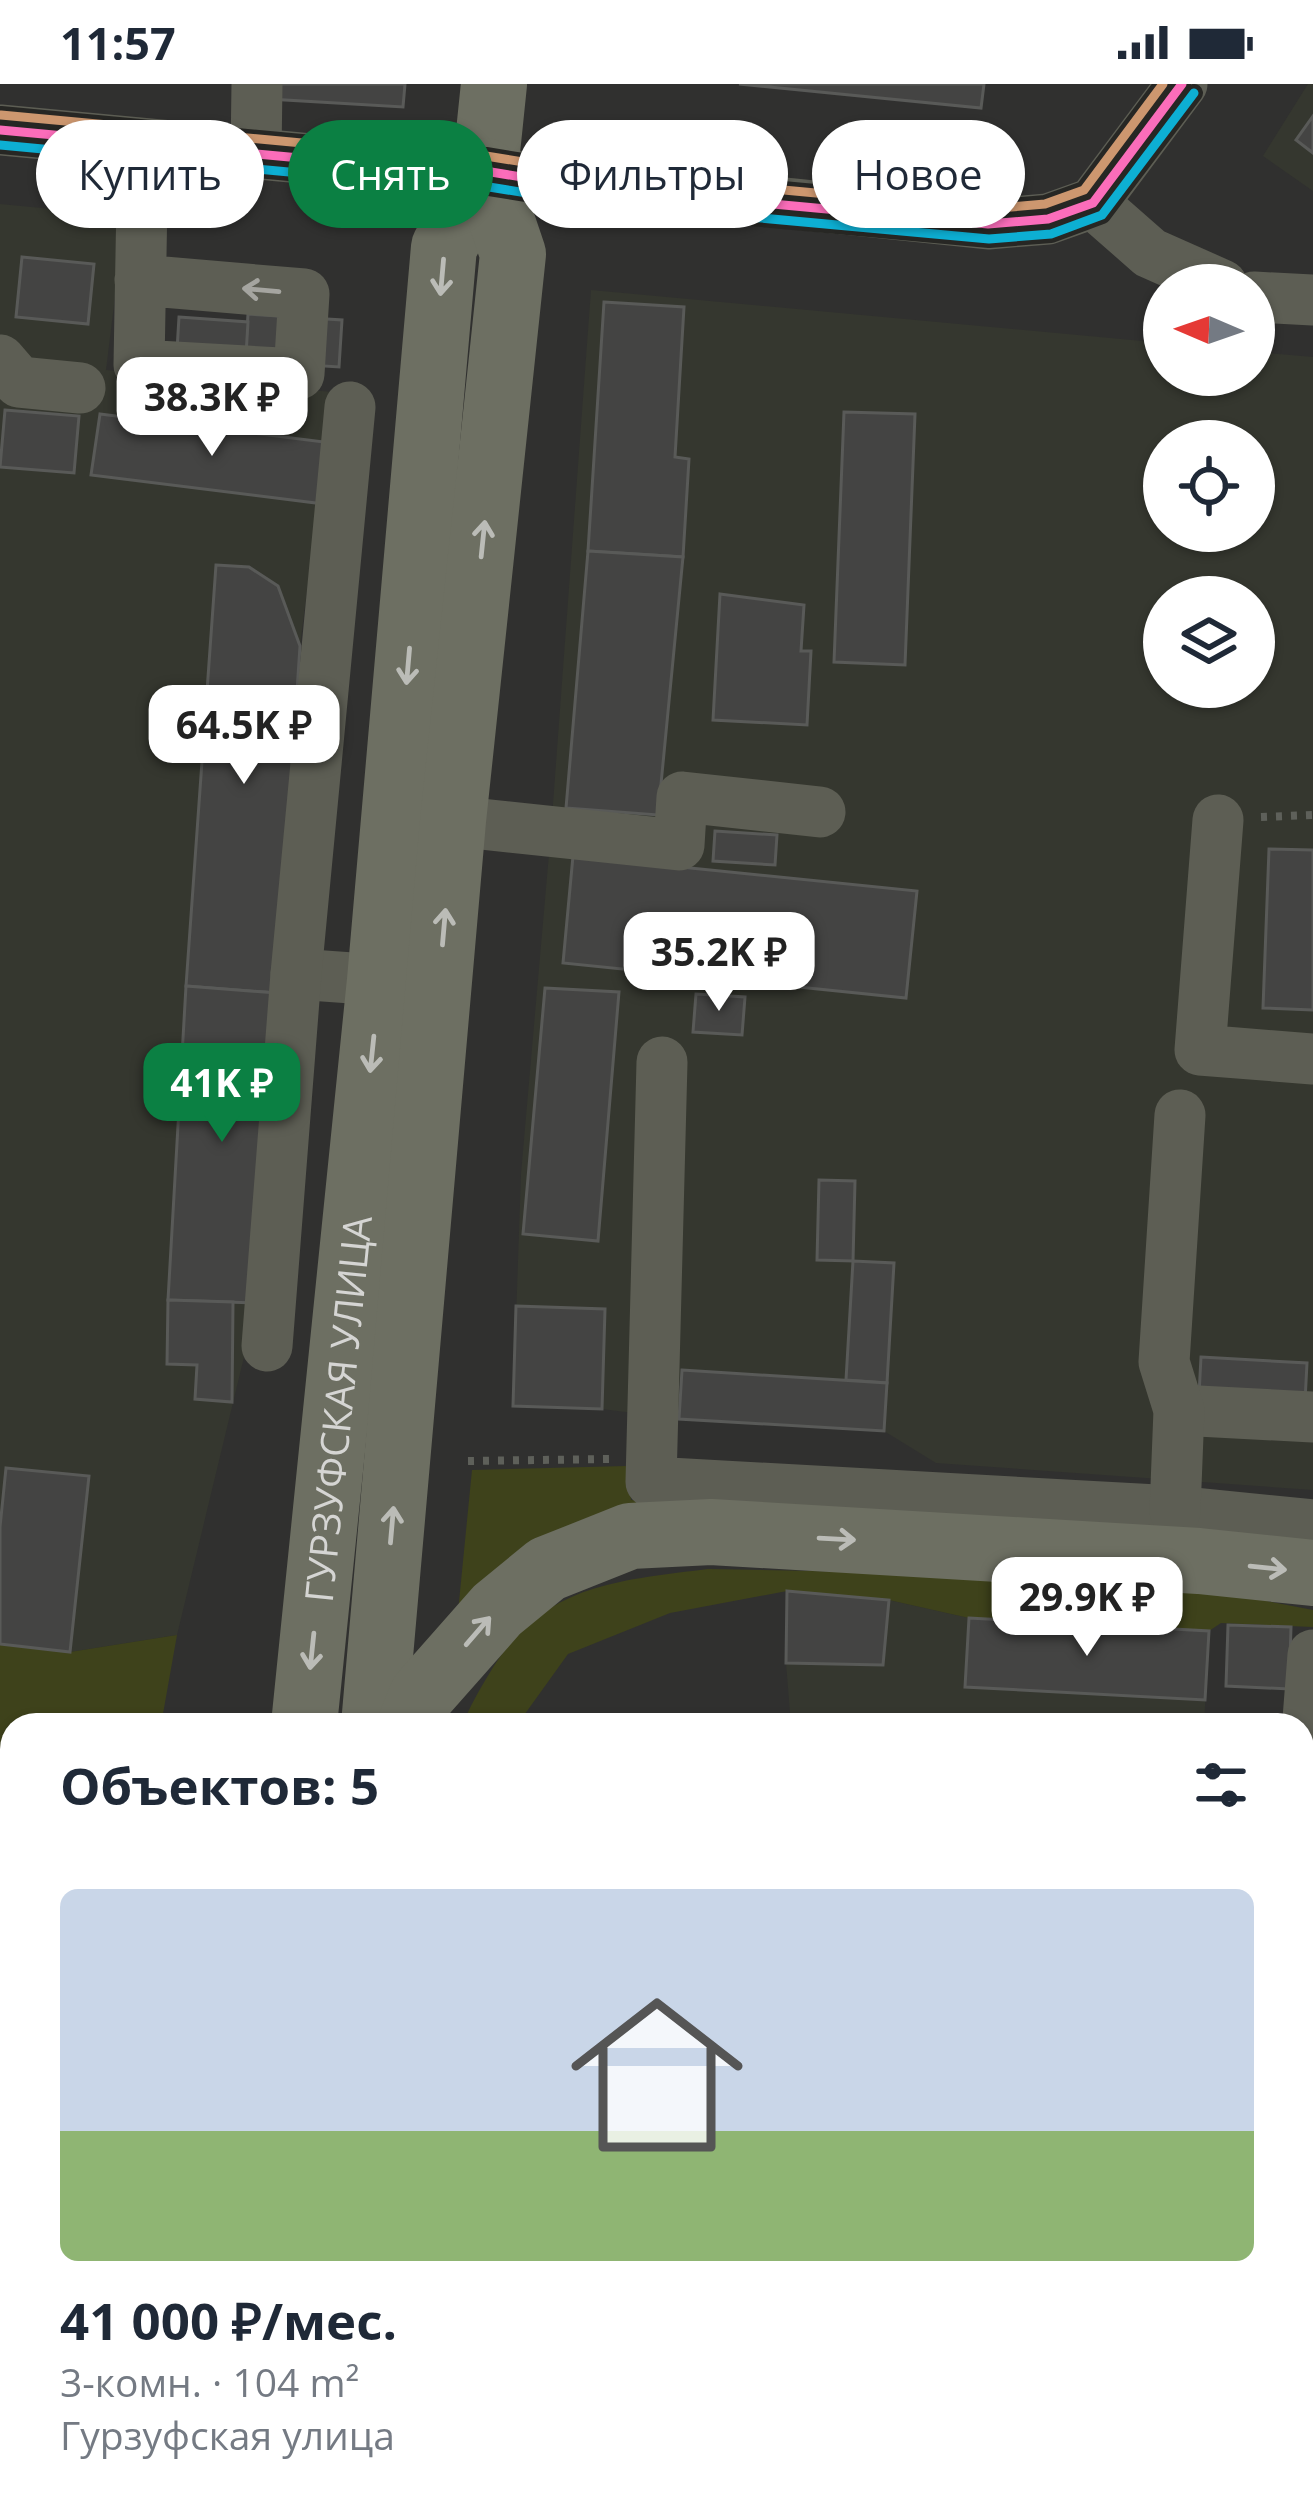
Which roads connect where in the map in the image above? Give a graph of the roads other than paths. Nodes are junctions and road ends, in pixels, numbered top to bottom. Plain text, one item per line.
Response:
1 (257, 84) edge
2 (494, 84) edge
3 (1182, 84) edge
4 (256, 120) edge
5 (490, 120) edge
6 (0, 130) edge
7 (36, 134) edge
8 (493, 171) edge
9 (493, 194) edge
10 (1093, 203) junction
11 (141, 228) edge
12 (455, 228) edge
13 (1173, 264) edge
14 (140, 280) dead end
15 (1275, 298) edge
16 (1313, 300) edge
17 (0, 360) edge
18 (80, 388) dead end
19 (350, 407) dead end
20 (820, 812) dead end
21 (1218, 820) dead end
22 (453, 821) junction
23 (296, 974) junction
24 (380, 980) junction
25 (1313, 1059) edge
26 (662, 1062) dead end
27 (1180, 1115) dead end
28 (267, 1346) dead end
29 (1179, 1409) junction
30 (1313, 1417) edge
31 (1175, 1511) junction
32 (1313, 1526) edge
33 (1313, 1574) edge
34 (1313, 1655) edge
35 (305, 1713) edge
36 (375, 1713) edge
37 (415, 1713) edge
38 (1308, 1713) edge

1 - 4 street
2 - 5 main road, ГУРЗУФСКАЯ УЛИЦА
3 - 10 street
6 - 7 street
8 - 10 street
22 -> 9 main road, ГУРЗУФСКАЯ УЛИЦА
10 - 13 street
11 - 14 street
12 -> 24 main road, ГУРЗУФСКАЯ УЛИЦА
15 - 16 street
17 - 18 street
19 - 23 street
20 - 22 street
21 - 25 street
36 -> 22 main road, ГУРЗУФСКАЯ УЛИЦА
23 - 24 street
23 - 28 street
24 -> 35 main road, ГУРЗУФСКАЯ УЛИЦА
26 - 31 street
27 - 29 street
29 - 30 street
29 - 31 street
31 - 32 street
37 -> 33 main road
34 - 38 street

